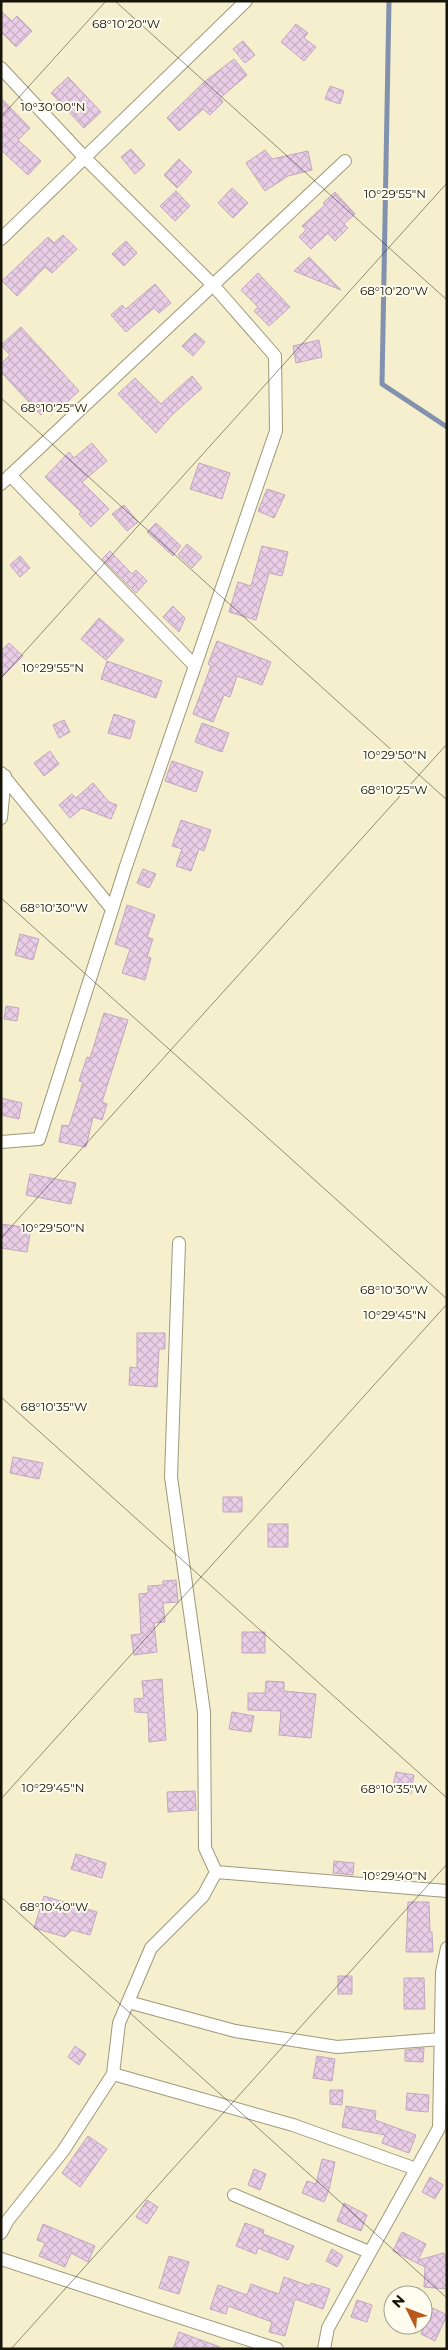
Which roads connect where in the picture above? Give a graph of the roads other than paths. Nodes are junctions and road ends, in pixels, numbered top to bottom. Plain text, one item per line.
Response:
1 (246, 1) edge
2 (1, 68) edge
3 (85, 158) junction
4 (345, 161) dead end
5 (1, 239) edge
6 (213, 284) junction
7 (6, 480) edge
8 (196, 666) junction
9 (3, 775) edge
10 (1, 818) edge
11 (112, 910) junction
12 (1, 1142) edge
13 (179, 1243) dead end
14 (216, 1872) junction
15 (447, 1891) edge
16 (447, 1948) edge
17 (128, 2002) junction
18 (441, 2039) junction
19 (113, 2074) junction
20 (416, 2169) junction
21 (234, 2195) dead end
22 (1, 2233) edge
23 (369, 2252) junction
24 (1, 2259) edge
25 (277, 2349) edge
26 (324, 2349) edge

1 - 3 street
2 - 3 street
3 - 5 street
3 - 6 street
4 - 6 street
6 - 7 street
6 - 8 street
7 - 8 street
8 - 11 street
9 - 10 street
9 - 11 street
11 - 12 street
13 - 14 street
14 - 15 street
14 - 17 street
16 - 18 street
17 - 18 street
17 - 19 street
18 - 20 street
19 - 20 street
19 - 22 street
20 - 23 street
21 - 23 street
23 - 26 street
24 - 25 street

